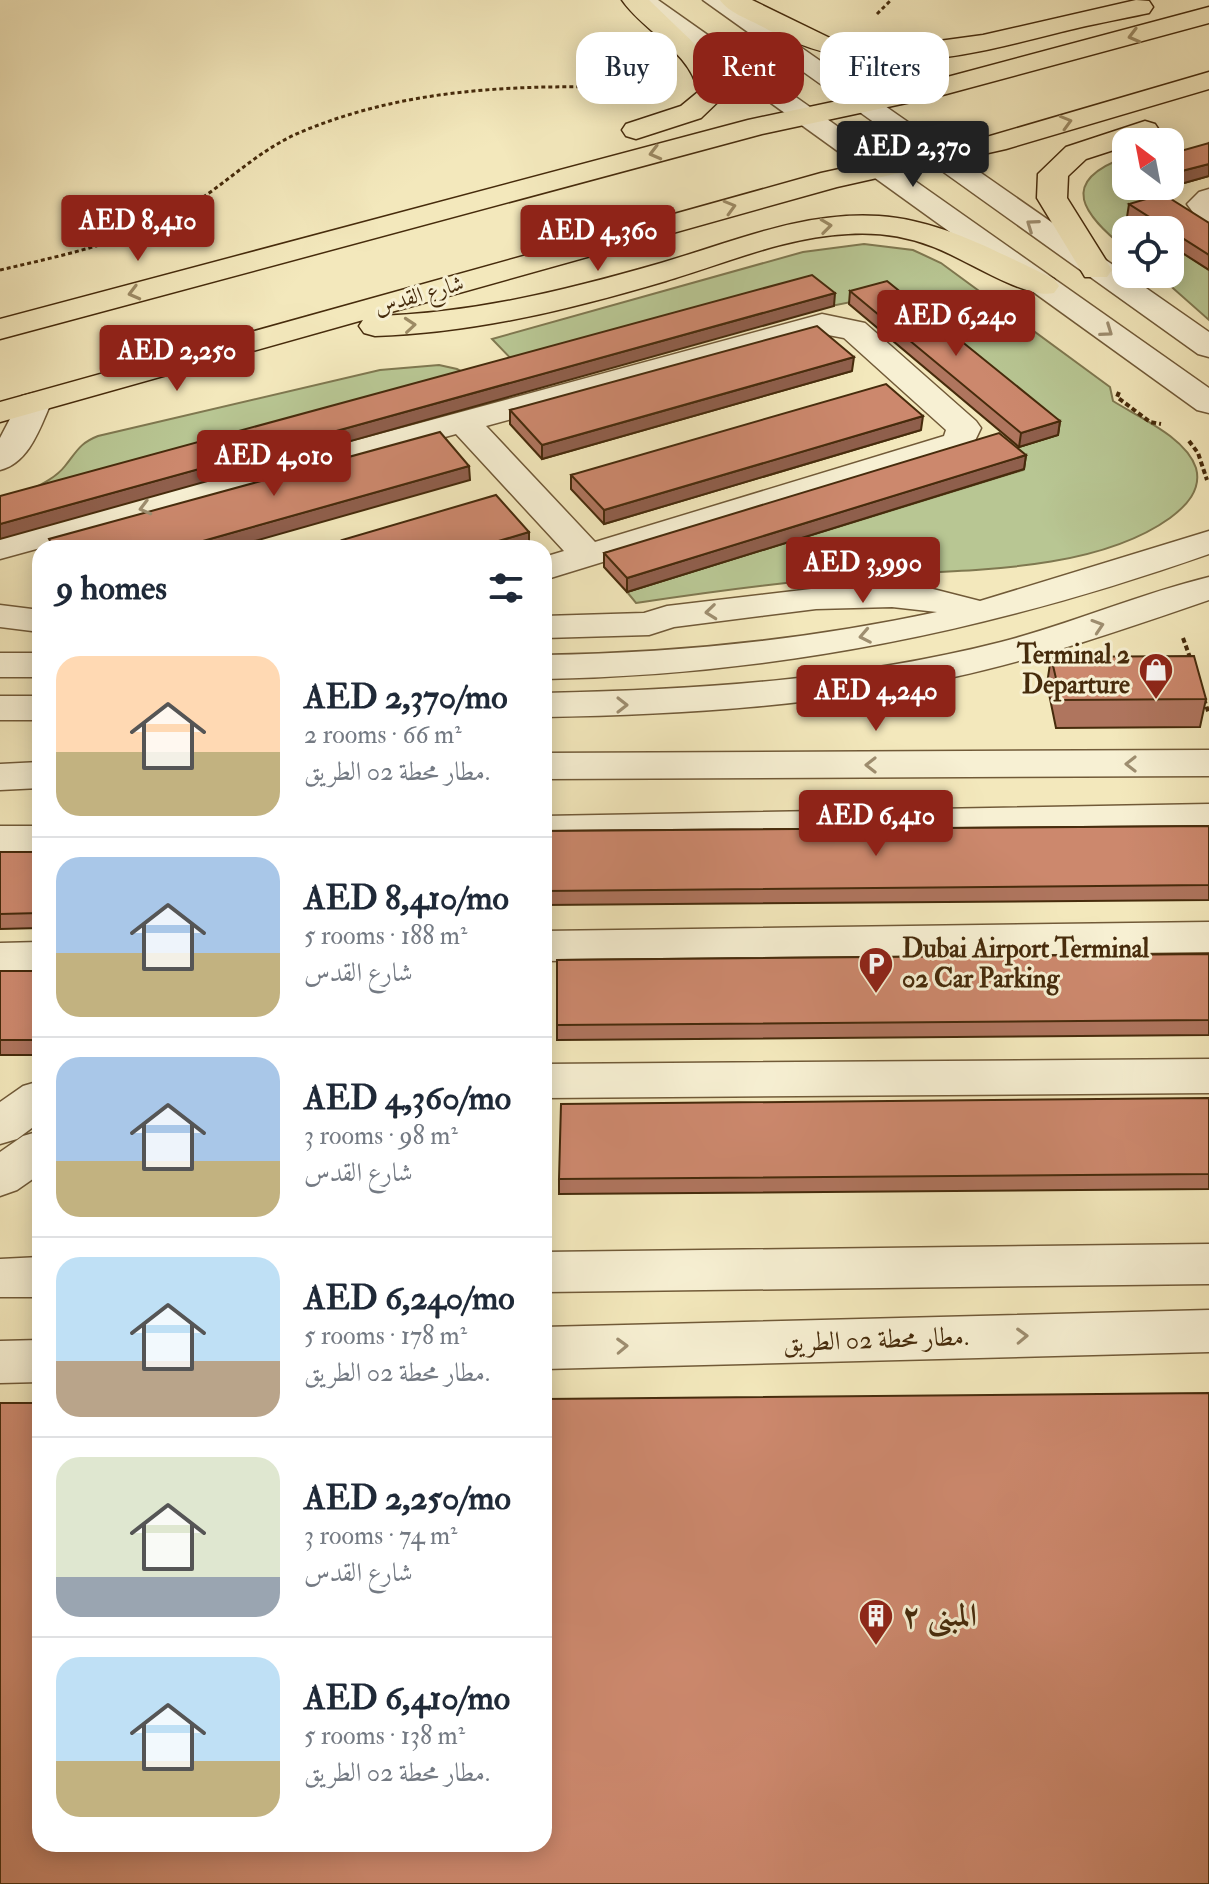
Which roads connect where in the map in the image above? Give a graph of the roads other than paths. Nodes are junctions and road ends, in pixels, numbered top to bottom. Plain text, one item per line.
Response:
1 (638, 0) edge
2 (716, 0) edge
3 (733, 0) edge
4 (1190, 0) edge
5 (1209, 15) edge
6 (820, 73) edge
7 (1209, 80) edge
8 (949, 85) edge
9 (857, 104) edge
10 (863, 104) edge
11 (805, 114) junction
12 (1166, 124) dead end
13 (937, 157) junction
14 (880, 169) junction
15 (1209, 198) edge
16 (1209, 213) edge
17 (291, 250) junction
18 (1096, 270) junction
19 (1043, 286) junction
20 (305, 327) junction
21 (0, 329) edge
22 (1209, 347) edge
23 (1200, 397) edge
24 (34, 403) junction
25 (0, 412) edge
26 (463, 421) junction
27 (1209, 427) edge
28 (0, 460) edge
29 (1209, 522) edge
30 (1196, 546) edge
31 (0, 548) edge
32 (588, 556) junction
33 (552, 567) edge
34 (1209, 588) edge
35 (983, 611) junction
36 (552, 612) edge
37 (0, 616) edge
38 (667, 617) junction
39 (32, 620) edge
40 (552, 627) edge
41 (0, 665) edge
42 (32, 665) edge
43 (552, 667) edge
44 (552, 705) edge
45 (0, 708) edge
46 (32, 708) edge
47 (1209, 763) edge
48 (552, 766) edge
49 (32, 775) edge
50 (0, 777) edge
51 (1209, 818) edge
52 (552, 830) edge
53 (0, 840) edge
54 (32, 840) edge
55 (1209, 937) edge
56 (552, 946) edge
57 (32, 957) edge
58 (0, 959) edge
59 (1209, 1076) edge
60 (552, 1081) edge
61 (0, 1091) edge
62 (32, 1091) edge
63 (32, 1104) edge
64 (0, 1126) edge
65 (32, 1155) edge
66 (0, 1177) edge
67 (1209, 1264) edge
68 (552, 1272) edge
69 (1209, 1331) edge
70 (552, 1348) edge
71 (32, 1361) edge
72 (0, 1362) edge

1 - 11 street
1 - 17 main road
2 - 6 street
3 - 4 main road
5 -> 8 main road
13 -> 7 main road, شارع القدس
9 - 11 main road
10 - 13 street
11 - 14 street
11 -> 17 main road
12 - 18 main road
13 - 14 main road, شارع القدس
18 -> 13 street
14 - 19 street
20 -> 14 main road, شارع القدس
15 - 16 street
17 -> 21 main road
18 - 22 street
20 -> 19 main road
19 -> 23 street
20 - 24 main road, شارع القدس
23 - 27 street
24 - 25 main road, شارع القدس
24 - 28 street
26 -> 31 street
26 - 32 street
26 - 32 street
29 - 30 street
30 - 35 street
32 - 33 street
44 -> 34 street
35 -> 38 street
35 -> 43 street
36 - 38 street
37 - 39 street
38 - 40 street
41 - 42 street
45 - 46 street
47 -> 48 street
49 - 50 street
51 - 52 street
53 - 54 street
55 - 56 street
57 - 58 street
59 - 60 street
61 - 62 street
63 - 64 street
65 - 66 street
67 - 68 street
70 -> 69 street, مطار محطة 02 الطريق.
71 - 72 street

